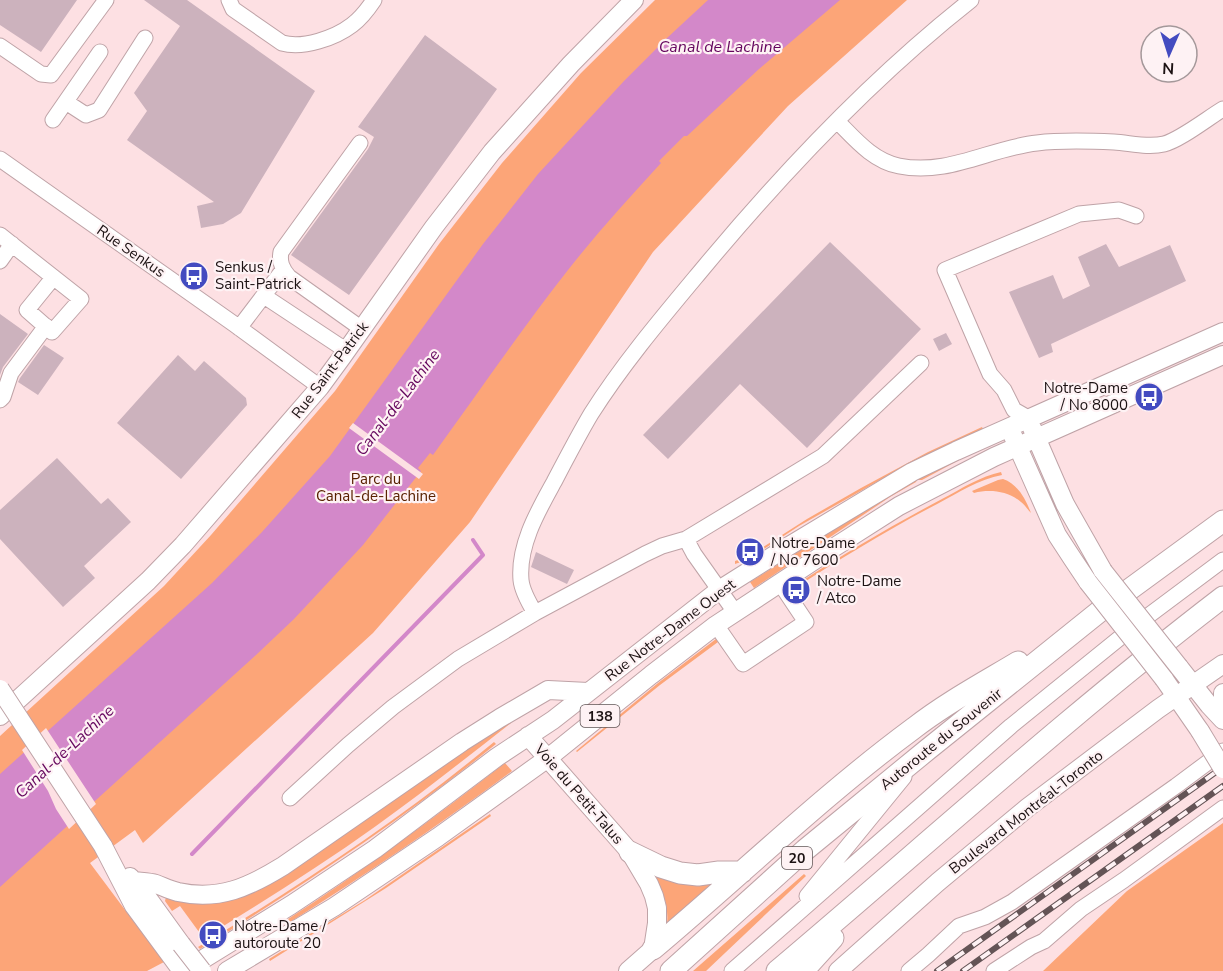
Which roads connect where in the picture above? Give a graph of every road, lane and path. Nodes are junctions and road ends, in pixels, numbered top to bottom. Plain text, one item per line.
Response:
1 (106, 0) edge
2 (229, 0) edge
3 (374, 0) edge
4 (634, 0) edge
5 (971, 0) edge
6 (145, 38) dead end
7 (0, 46) edge
8 (100, 52) dead end
9 (66, 102) junction
10 (1223, 109) edge
11 (53, 120) dead end
12 (837, 121) junction
13 (360, 143) dead end
14 (0, 159) edge
15 (1136, 216) dead end
16 (6, 239) edge
17 (0, 261) edge
18 (283, 270) junction
19 (53, 278) junction
20 (264, 296) junction
21 (46, 326) junction
22 (239, 328) junction
23 (362, 329) junction
24 (1223, 332) edge
25 (348, 350) junction
26 (1223, 355) edge
27 (921, 363) dead end
28 (320, 387) junction
29 (0, 400) edge
30 (1017, 418) junction
31 (1036, 438) junction
32 (1018, 446) junction
33 (1223, 521) edge
34 (686, 539) junction
35 (1223, 560) edge
36 (780, 583) junction
37 (719, 590) junction
38 (1223, 597) edge
39 (1100, 611) junction
40 (735, 612) junction
41 (535, 613) junction
42 (716, 625) junction
43 (1223, 664) edge
44 (1194, 686) junction
45 (0, 689) edge
46 (588, 692) junction
47 (1223, 693) edge
48 (1177, 697) junction
49 (1222, 713) edge
50 (0, 716) edge
51 (528, 736) junction
52 (927, 750) junction
53 (1223, 751) edge
54 (548, 758) junction
55 (1223, 769) edge
56 (290, 798) dead end
57 (1223, 808) edge
58 (103, 846) junction
59 (630, 852) junction
60 (742, 872) junction
61 (133, 881) junction
62 (882, 883) junction
63 (778, 931) junction
64 (174, 948) junction
65 (653, 949) junction
66 (183, 971) edge
67 (202, 971) edge
68 (227, 971) edge
69 (628, 971) edge
70 (670, 971) edge
71 (732, 971) edge
72 (777, 971) edge
73 (803, 971) edge
74 (838, 971) edge
75 (909, 971) edge
76 (994, 971) edge

1 - 7 street
2 - 3 street
4 - 23 main road, Rue Saint-Patrick
5 - 12 street
6 - 9 street
8 - 9 street
9 - 11 street
10 - 12 street
12 - 41 street
13 - 18 street
14 - 22 street, Rue Senkus
15 - 30 street
16 - 17 street
16 - 19 street
18 - 20 street
18 - 23 street
19 - 21 street
19 - 21 street
20 - 22 street
20 - 25 street
21 - 29 street
22 - 28 street, Rue Senkus
23 - 25 main road, Rue Saint-Patrick
24 - 30 main road, Rue Notre-Dame Ouest
25 - 28 main road, Rue Saint-Patrick
26 - 31 main road, Rue Notre-Dame Ouest
27 - 34 street
28 - 50 main road, Rue Saint-Patrick
30 - 31 main road
30 - 32 main road
30 - 37 main road, Rue Notre-Dame Ouest
31 - 32 main road, Rue Notre-Dame Ouest
31 - 44 main road, bridge
32 - 36 main road, Rue Notre-Dame Ouest / 138
32 - 48 main road, bridge
33 - 39 highway, Autoroute du Souvenir / 20
34 - 37 street
34 - 41 street
35 - 63 street
36 - 40 main road, Rue Notre-Dame Ouest / 138
36 - 42 street
37 - 40 street
37 - 46 main road, Rue Notre-Dame Ouest
38 - 62 highway
39 - 52 highway, Autoroute du Souvenir / 20
39 - 60 highway
40 - 42 main road, Rue Notre-Dame Ouest / 138
41 - 56 street
42 - 54 main road, Rue Notre-Dame Ouest / 138
43 - 44 main road, Boulevard Montréal-Toronto
44 - 48 main road, Boulevard Montréal-Toronto
44 - 49 main road
45 - 58 main road, bridge
46 - 51 main road, Rue Notre-Dame Ouest
46 - 61 main road
47 - 49 main road
48 - 55 main road, bridge
48 - 74 main road, Boulevard Montréal-Toronto
51 - 54 main road, Voie du Petit-Talus
51 - 66 main road, Rue Notre-Dame Ouest
52 - 63 street
52 - 70 highway, Autoroute du Souvenir / 20
53 - 75 street
54 - 59 main road, Voie du Petit-Talus
54 - 68 main road, Rue Notre-Dame Ouest
57 - 76 street
58 - 61 main road
58 - 64 main road
59 - 60 highway
59 - 65 main road, Voie du Petit-Talus
60 - 65 highway
61 - 64 main road
62 - 72 highway
62 - 73 highway
63 - 71 street
64 - 66 main road
64 - 67 main road, bridge
65 - 69 main road

